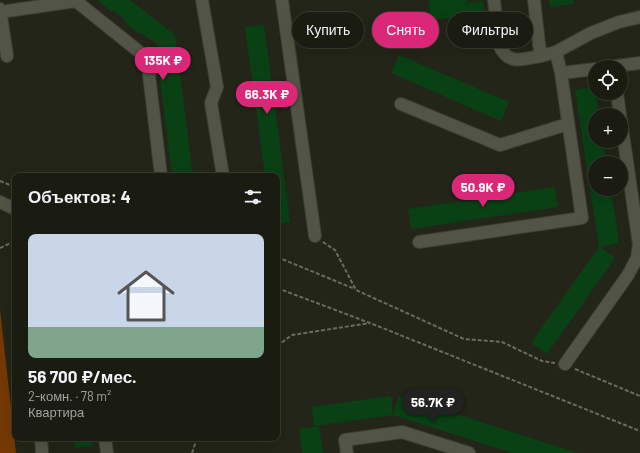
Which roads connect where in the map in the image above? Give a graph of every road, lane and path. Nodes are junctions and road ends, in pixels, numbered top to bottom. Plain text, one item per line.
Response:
1 (202, 0) edge
2 (282, 0) edge
3 (494, 0) edge
4 (534, 0) edge
5 (0, 9) edge
6 (0, 12) edge
7 (640, 17) edge
8 (556, 52) junction
9 (7, 56) dead end
10 (541, 56) junction
11 (640, 63) edge
12 (628, 65) edge
13 (588, 70) edge
14 (561, 73) junction
15 (401, 104) dead end
16 (568, 124) junction
17 (625, 148) edge
18 (161, 173) edge
19 (223, 173) edge
20 (0, 181) edge
21 (12, 186) edge
22 (0, 202) edge
23 (12, 208) edge
24 (315, 236) joint
25 (12, 242) edge
26 (419, 242) dead end
27 (0, 248) edge
28 (280, 258) edge
29 (280, 289) edge
30 (356, 290) junction
31 (370, 323) junction
32 (280, 344) edge
33 (564, 364) junction
34 (640, 396) edge
35 (640, 431) edge
36 (41, 441) edge
37 (105, 441) edge
38 (195, 441) edge
39 (42, 453) edge
40 (107, 453) edge
41 (192, 453) edge
42 (347, 453) edge
43 (469, 453) edge

1 - 19 lane
2 - 24 lane
3 - 10 lane
4 - 10 lane
5 - 6 lane
6 - 9 lane
6 - 18 lane
7 - 8 lane
8 - 10 lane
8 - 14 lane
11 - 12 lane
13 - 14 lane
14 - 16 lane
15 - 16 lane
16 - 26 lane
17 - 33 lane
20 - 21 path
22 - 23 lane
24 - 30 path
25 - 27 path
28 - 30 path
29 - 31 path
30 - 33 path
31 - 32 path
31 - 35 path
33 - 34 path
36 - 39 lane
37 - 40 lane
38 - 41 path
42 - 43 lane

